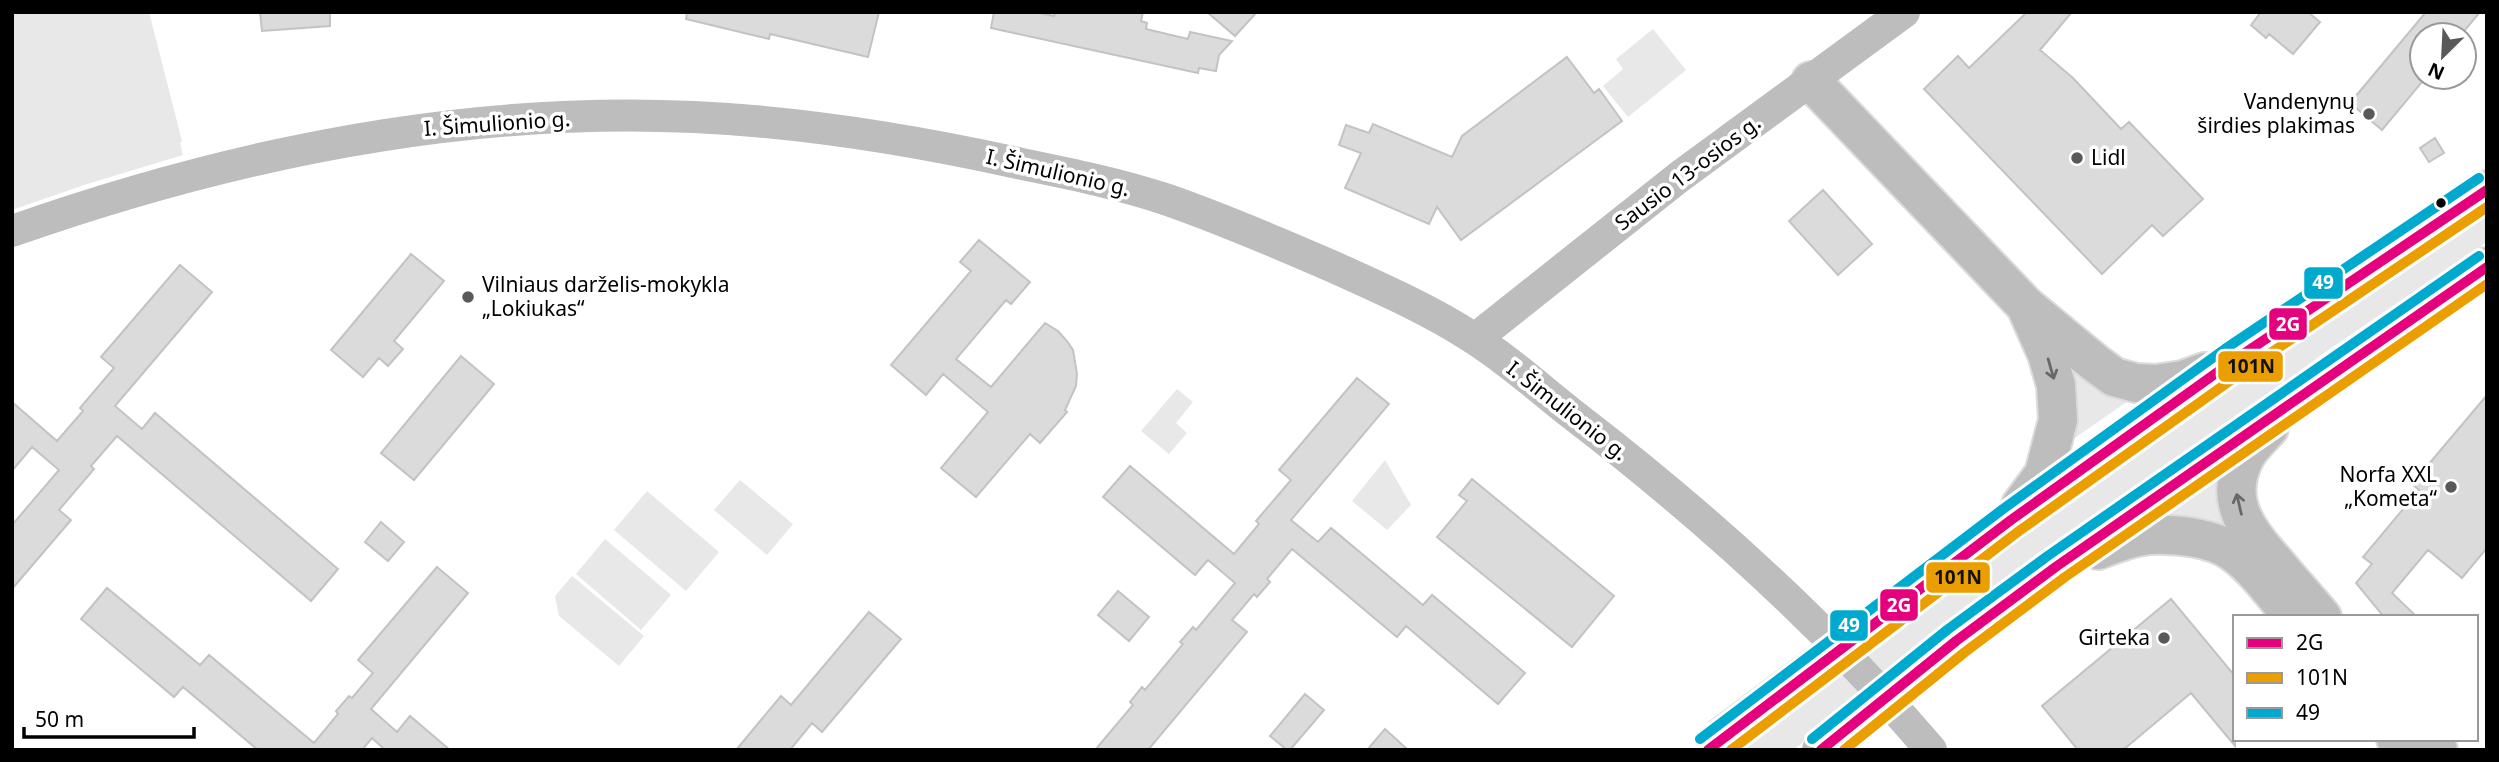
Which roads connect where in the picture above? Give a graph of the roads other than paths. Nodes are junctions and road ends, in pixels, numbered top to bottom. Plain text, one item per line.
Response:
1 (1904, 12) edge
2 (1811, 81) junction
3 (2487, 190) edge
4 (12, 231) edge
5 (2487, 267) edge
6 (2026, 306) junction
7 (1475, 339) junction
8 (2233, 362) junction
9 (2291, 402) junction
10 (2011, 520) junction
11 (2057, 566) junction
12 (2290, 615) edge
13 (2320, 615) edge
14 (1714, 745) edge
15 (1821, 750) edge
16 (1931, 750) edge

1 - 2 street, Sausio 13-osios g.
2 - 6 main road
2 - 7 street, Sausio 13-osios g.
3 - 8 main road
4 - 7 street, I. Šimulionio g.
5 - 9 main road
6 - 8 main road
6 -> 10 main road
7 - 16 street, I. Šimulionio g.
8 - 10 main road
9 - 11 main road
13 -> 9 main road
10 - 14 main road, bridge
11 - 12 main road
11 - 15 main road, bridge

